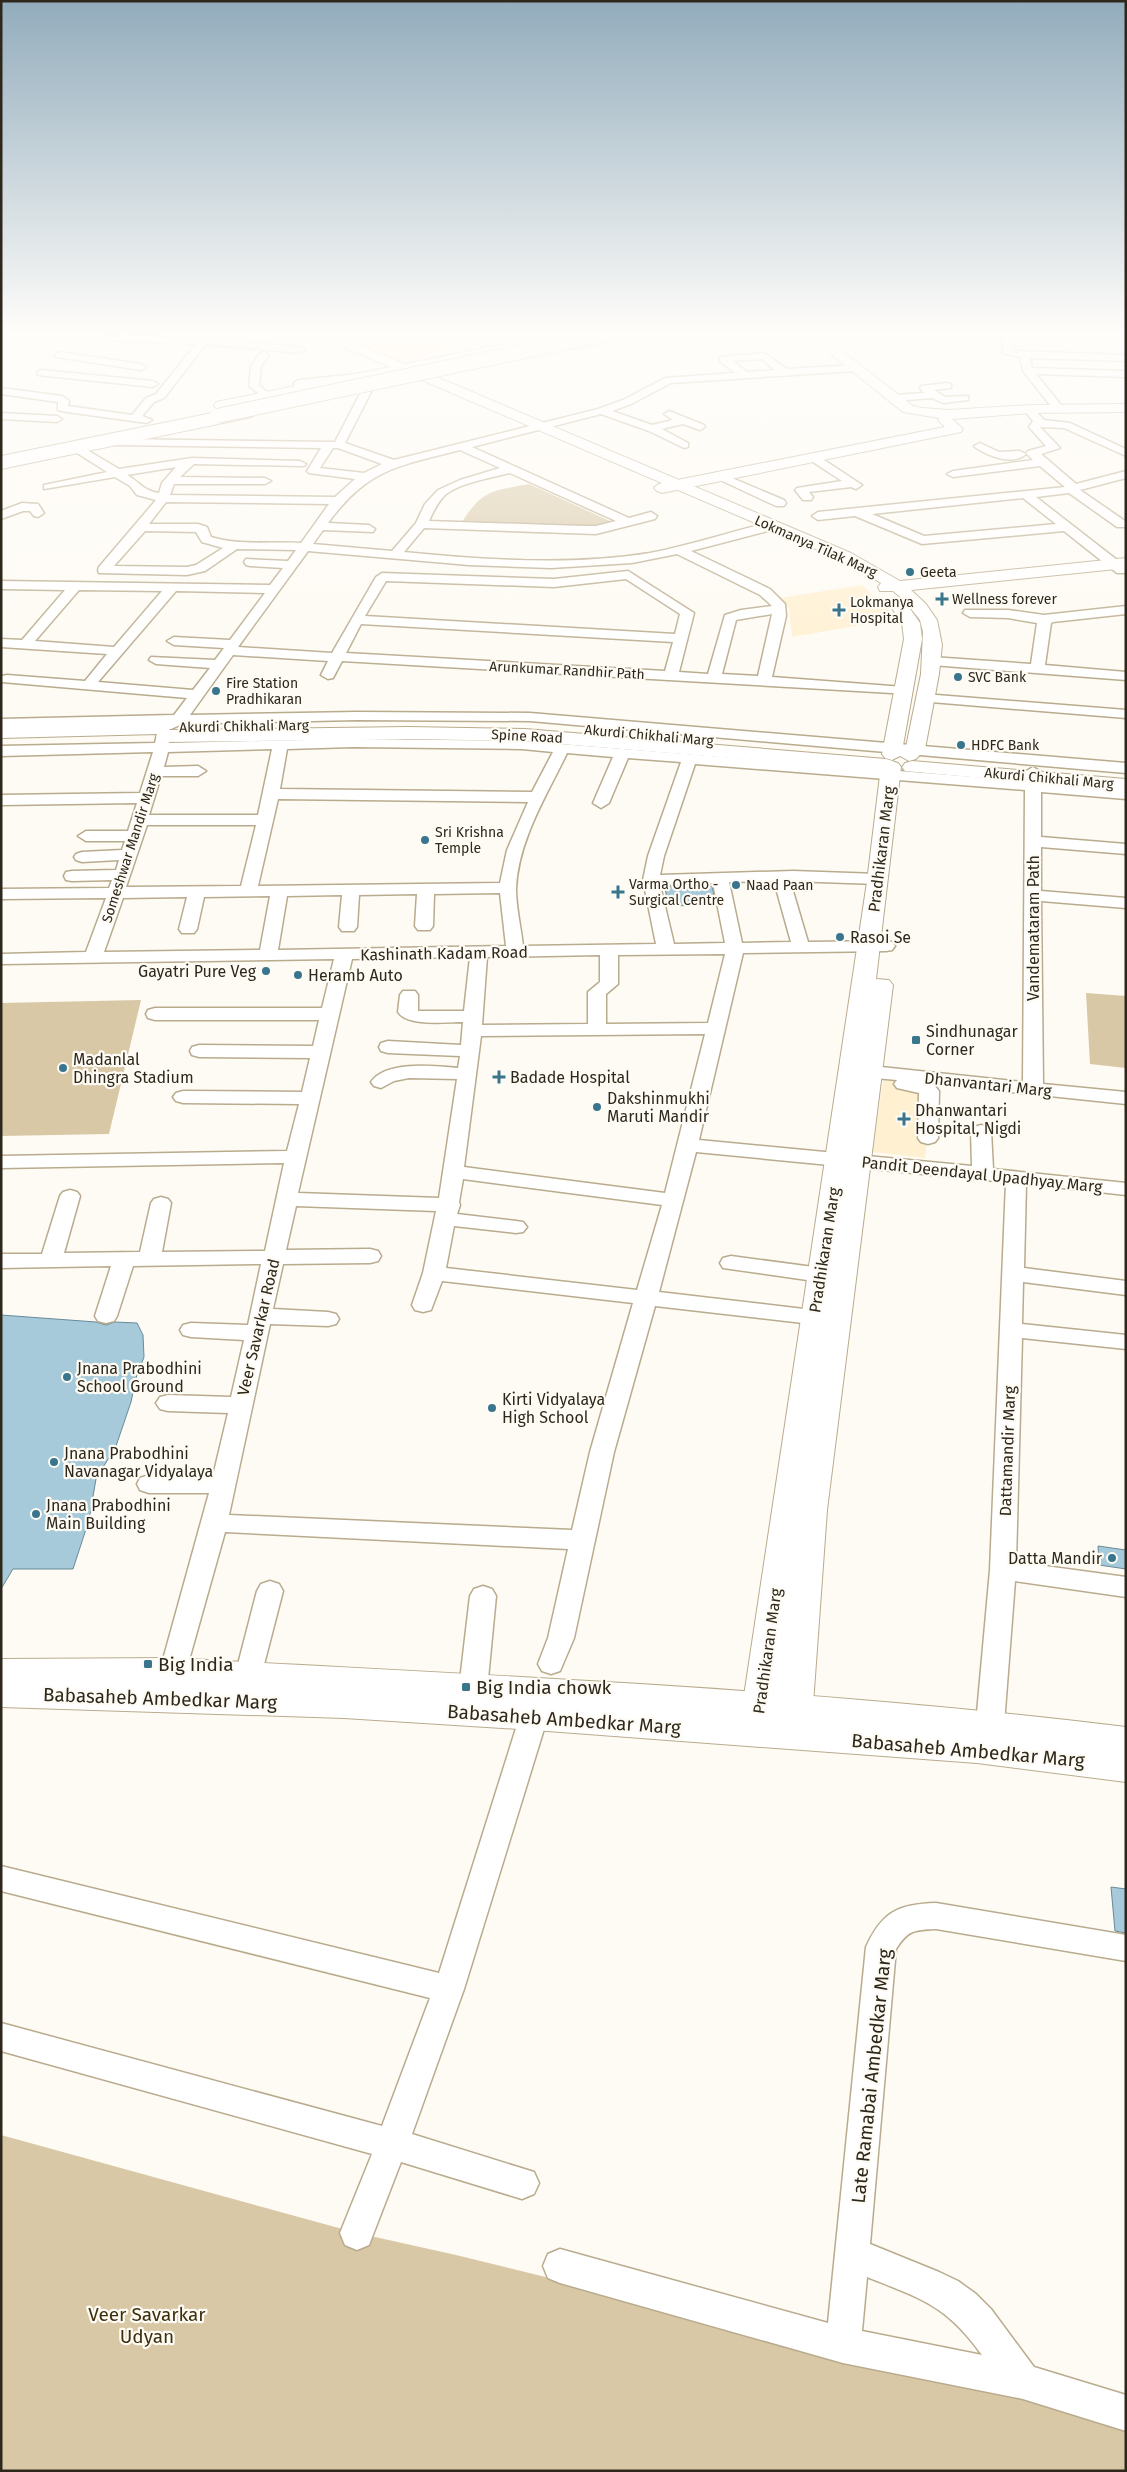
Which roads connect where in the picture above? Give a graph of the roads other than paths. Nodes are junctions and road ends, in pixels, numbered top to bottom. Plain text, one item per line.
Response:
1 (20, 449) edge
2 (30, 449) edge
3 (36, 449) edge
4 (82, 449) edge
5 (207, 449) edge
6 (330, 449) edge
7 (348, 449) edge
8 (447, 449) edge
9 (467, 449) edge
10 (584, 449) edge
11 (856, 449) edge
12 (986, 449) edge
13 (1048, 449) edge
14 (1032, 453) junction
15 (1, 455) edge
16 (814, 458) junction
17 (1, 460) edge
18 (192, 461) junction
19 (1043, 462) junction
20 (300, 464) dead end
21 (393, 464) junction
22 (1, 465) edge
23 (511, 469) junction
24 (116, 472) junction
25 (953, 474) dead end
26 (1126, 474) edge
27 (720, 476) junction
28 (171, 480) junction
29 (358, 480) junction
30 (265, 481) dead end
31 (308, 482) dead end
32 (669, 486) junction
33 (48, 487) dead end
34 (1073, 490) junction
35 (924, 493) dead end
36 (1026, 495) junction
37 (163, 498) junction
38 (807, 498) dead end
39 (338, 501) junction
40 (780, 503) dead end
41 (936, 503) junction
42 (854, 511) junction
43 (38, 513) dead end
44 (1, 514) edge
45 (651, 516) dead end
46 (818, 516) dead end
47 (628, 522) junction
48 (421, 524) junction
49 (1121, 524) dead end
50 (142, 526) junction
51 (320, 526) junction
52 (1068, 527) junction
53 (765, 528) junction
54 (369, 529) dead end
55 (237, 544) junction
56 (258, 545) junction
57 (305, 546) junction
58 (678, 550) junction
59 (395, 555) junction
60 (216, 558) junction
61 (246, 560) junction
62 (291, 565) junction
63 (1122, 566) edge
64 (200, 568) junction
65 (1, 585) edge
66 (76, 586) junction
67 (172, 588) junction
68 (220, 588) junction
69 (274, 589) junction
70 (891, 590) junction
71 (778, 610) junction
72 (1126, 610) edge
73 (970, 613) dead end
74 (356, 620) junction
75 (1047, 620) junction
76 (680, 638) junction
77 (174, 641) dead end
78 (1, 643) edge
79 (25, 645) junction
80 (53, 647) junction
81 (232, 647) junction
82 (118, 651) junction
83 (336, 656) junction
84 (40, 661) dead end
85 (932, 661) junction
86 (153, 665) dead end
87 (1037, 668) junction
88 (216, 669) junction
89 (328, 675) dead end
90 (671, 676) junction
91 (1126, 676) edge
92 (714, 678) junction
93 (7, 679) dead end
94 (764, 680) junction
95 (92, 681) dead end
96 (904, 691) junction
97 (197, 696) junction
98 (924, 698) junction
99 (1126, 714) edge
100 (1, 723) edge
101 (1, 732) edge
102 (166, 732) junction
103 (1, 741) edge
104 (280, 744) junction
105 (563, 747) junction
106 (1, 751) edge
107 (623, 752) junction
108 (690, 757) junction
109 (901, 761) junction
110 (1126, 768) edge
111 (198, 771) dead end
112 (155, 772) junction
113 (1126, 775) edge
114 (1032, 777) junction
115 (1126, 785) edge
116 (271, 794) junction
117 (1126, 794) edge
118 (539, 797) junction
119 (147, 798) junction
120 (1, 800) edge
121 (601, 803) dead end
122 (140, 820) junction
123 (264, 820) junction
124 (86, 836) dead end
125 (135, 836) junction
126 (1033, 841) junction
127 (1126, 849) edge
128 (129, 855) junction
129 (82, 857) dead end
130 (123, 875) junction
131 (72, 876) dead end
132 (878, 879) junction
133 (651, 880) junction
134 (782, 882) dead end
135 (721, 883) dead end
136 (508, 888) junction
137 (426, 889) junction
138 (351, 890) junction
139 (248, 891) junction
140 (278, 891) junction
141 (197, 892) junction
142 (117, 893) junction
143 (1, 894) edge
144 (1033, 895) junction
145 (1126, 903) edge
146 (424, 926) dead end
147 (348, 927) dead end
148 (188, 929) dead end
149 (878, 946) junction
150 (801, 948) junction
151 (666, 949) junction
152 (735, 949) junction
153 (609, 950) junction
154 (479, 952) junction
155 (515, 952) junction
156 (344, 954) junction
157 (268, 955) junction
158 (93, 958) junction
159 (1, 959) edge
160 (409, 995) dead end
161 (155, 1014) dead end
162 (329, 1014) junction
163 (717, 1028) junction
164 (597, 1029) junction
165 (472, 1033) junction
166 (388, 1047) dead end
167 (199, 1051) dead end
168 (320, 1052) junction
169 (468, 1074) junction
170 (863, 1074) junction
171 (381, 1082) dead end
172 (1033, 1089) junction
173 (183, 1097) dead end
174 (309, 1098) junction
175 (1126, 1098) edge
176 (981, 1132) dead end
177 (928, 1138) dead end
178 (688, 1145) junction
179 (296, 1157) junction
180 (847, 1159) junction
181 (1, 1162) edge
182 (454, 1172) junction
183 (983, 1174) junction
184 (1016, 1177) junction
185 (1126, 1189) edge
186 (70, 1196) dead end
187 (286, 1199) junction
188 (674, 1200) junction
189 (161, 1203) dead end
190 (448, 1212) junction
191 (516, 1227) dead end
192 (370, 1256) dead end
193 (274, 1257) junction
194 (150, 1258) junction
195 (124, 1259) junction
196 (1, 1260) edge
197 (52, 1260) junction
198 (731, 1263) dead end
199 (434, 1273) junction
200 (1013, 1274) junction
201 (821, 1275) junction
202 (1126, 1288) edge
203 (647, 1298) junction
204 (423, 1305) dead end
205 (106, 1316) dead end
206 (328, 1319) dead end
207 (825, 1319) junction
208 (258, 1325) junction
209 (191, 1330) dead end
210 (1010, 1330) junction
211 (1126, 1342) edge
212 (168, 1403) dead end
213 (241, 1405) junction
214 (150, 1484) dead end
215 (223, 1485) junction
216 (215, 1523) junction
217 (581, 1540) junction
218 (1002, 1570) junction
219 (1126, 1587) edge
220 (270, 1591) dead end
221 (483, 1596) dead end
222 (1, 1672) edge
223 (248, 1676) junction
224 (169, 1685) junction
225 (473, 1689) junction
226 (542, 1691) junction
227 (1, 1693) edge
228 (757, 1719) junction
229 (793, 1722) junction
230 (990, 1724) junction
231 (1126, 1741) edge
232 (1126, 1767) edge
233 (1, 1878) edge
234 (1126, 1948) edge
235 (450, 1989) junction
236 (1, 2037) edge
237 (392, 2144) junction
238 (522, 2183) dead end
239 (357, 2233) dead end
240 (852, 2255) junction
241 (560, 2266) dead end
242 (843, 2345) junction
243 (1023, 2381) junction
244 (1126, 2413) edge

1 - 15 main road
2 - 17 main road
3 - 22 main road
4 - 24 street
5 - 18 street
6 - 29 street
7 - 21 street
8 - 21 street
9 - 23 street
10 - 32 main road, Lokmanya Tilak Marg
11 - 16 main road
12 - 14 street
13 - 14 street
14 - 19 street
16 - 27 main road
16 - 38 street
18 - 20 street
18 - 24 street
18 - 28 street
19 - 25 street
19 - 34 street
21 - 29 street
23 - 47 street
23 - 48 street
24 - 33 street
24 - 37 street
26 - 34 street
27 - 32 main road
27 - 40 street
28 - 30 street
28 - 37 street
29 - 31 street
29 - 39 street
32 - 53 main road, Lokmanya Tilak Marg
34 - 36 street
34 - 49 street
35 - 41 street
36 - 41 street
36 - 52 street
37 - 39 street
37 - 50 street
39 - 51 street
41 - 42 street
42 - 46 street
42 - 52 street
43 - 44 street
45 - 47 street
47 - 48 street
48 - 59 street
50 - 55 street
50 - 64 street
51 - 54 street
51 - 57 street
52 - 63 street
53 - 58 street
53 - 70 main road, Lokmanya Tilak Marg
55 - 56 street
55 - 60 street
56 - 57 street
56 - 61 street
57 - 59 street
57 - 62 street
58 - 59 street
58 - 71 street
60 - 61 street
60 - 64 street
61 - 62 street
62 - 69 street
63 - 70 main road
64 - 68 street
65 - 66 street
66 - 67 street
66 - 79 street
67 - 68 street
67 - 82 street
68 - 69 street
69 - 81 street
70 - 85 main road, Lokmanya Tilak Marg
70 - 96 main road, Lokmanya Tilak Marg
71 - 92 street
71 - 94 street
72 - 75 street
73 - 75 street
74 - 76 street
74 - 76 street
74 - 83 street
75 - 87 street
76 - 90 street
77 - 81 street, Arunkumar Randhir Path
78 - 79 street
79 - 80 street
80 - 82 street
80 - 84 street
81 - 83 street, Arunkumar Randhir Path
81 - 88 street
82 - 95 street
83 - 89 street
83 - 90 street, Arunkumar Randhir Path
85 - 87 street
85 - 98 main road, Lokmanya Tilak Marg
86 - 88 street
87 - 91 street
88 - 97 street
90 - 92 street, Arunkumar Randhir Path
92 - 94 street, Arunkumar Randhir Path
93 - 97 street
94 - 96 street, Arunkumar Randhir Path
96 - 109 main road, Lokmanya Tilak Marg
97 - 102 street
98 - 99 street
98 - 109 main road, Lokmanya Tilak Marg
100 - 102 street
101 - 102 main road, Akurdi Chikhali Marg
102 - 103 main road, Akurdi Chikhali Marg
102 - 104 street
102 - 106 street
102 - 109 main road, Spine Road
102 - 112 street, Someshwar Mandir Marg
104 - 105 street
104 - 116 street
105 - 107 street
105 - 118 street
107 - 108 street
107 - 121 street
108 - 109 street
108 - 133 street
109 - 110 street
109 - 114 main road, Akurdi Chikhali Marg
109 - 132 main road, Pradhikaran Marg
109 - 149 main road, Pradhikaran Marg
111 - 112 street
112 - 119 street, Someshwar Mandir Marg
113 - 114 main road, Akurdi Chikhali Marg
114 - 115 main road, Akurdi Chikhali Marg
114 - 117 street
114 - 126 street, Vandemataram Path
116 - 118 street
116 - 123 street
118 - 136 street
119 - 120 street
119 - 122 street, Someshwar Mandir Marg
122 - 123 street
122 - 125 street, Someshwar Mandir Marg
123 - 139 street
124 - 125 street
125 - 128 street, Someshwar Mandir Marg
126 - 127 street
126 - 144 street, Vandemataram Path
128 - 129 street
128 - 130 street, Someshwar Mandir Marg
130 - 131 street
130 - 142 street, Someshwar Mandir Marg
132 - 133 street
132 - 149 main road, Pradhikaran Marg
133 - 151 street
134 - 150 street
135 - 152 street
136 - 137 street
136 - 155 street
137 - 138 street
137 - 146 street
138 - 140 street
138 - 147 street
139 - 140 street
139 - 141 street
140 - 157 street
141 - 142 street
141 - 148 street
142 - 143 street
142 - 158 street, Someshwar Mandir Marg
144 - 145 street
144 - 172 street, Vandemataram Path
149 - 150 street, Kashinath Kadam Road
149 - 170 main road, Pradhikaran Marg
150 - 152 street, Kashinath Kadam Road
151 - 152 street, Kashinath Kadam Road
151 - 153 street, Kashinath Kadam Road
152 - 163 street
153 - 155 street, Kashinath Kadam Road
153 - 164 street
154 - 155 street, Kashinath Kadam Road
154 - 156 street, Kashinath Kadam Road
154 - 165 street
156 - 157 street, Kashinath Kadam Road
156 - 162 street, Veer Savarkar Road
157 - 158 street, Kashinath Kadam Road
158 - 159 street, Kashinath Kadam Road
160 - 165 street
161 - 162 street
162 - 168 street, Veer Savarkar Road
163 - 164 street
163 - 178 street
164 - 165 street
165 - 166 street
165 - 169 street
167 - 168 street
168 - 174 street, Veer Savarkar Road
169 - 171 street
169 - 182 street
170 - 172 street, Dhanvantari Marg
170 - 177 street
170 - 180 main road, Pradhikaran Marg
172 - 175 street, Dhanvantari Marg
173 - 174 street
174 - 179 street, Veer Savarkar Road
176 - 183 street
178 - 180 street, Pandit Deendayal Upadhyay Marg
178 - 188 street
179 - 181 street
179 - 187 street, Veer Savarkar Road
180 - 183 street, Pandit Deendayal Upadhyay Marg
180 - 201 main road, Pradhikaran Marg
180 - 207 main road, Pradhikaran Marg
182 - 188 street
182 - 190 street
183 - 184 street, Pandit Deendayal Upadhyay Marg
184 - 185 street, Pandit Deendayal Upadhyay Marg
184 - 200 street, Dattamandir Marg
186 - 197 street
187 - 190 street
187 - 193 street, Veer Savarkar Road
188 - 203 street
189 - 194 street
190 - 191 street
190 - 199 street
192 - 193 street
193 - 194 street
193 - 208 street, Veer Savarkar Road
194 - 195 street
195 - 197 street
195 - 205 street
196 - 197 street
198 - 201 street
199 - 203 street
199 - 204 street
200 - 202 street
200 - 210 street, Dattamandir Marg
201 - 207 main road, Pradhikaran Marg
203 - 207 street
203 - 217 street
206 - 208 street
207 - 228 main road, Pradhikaran Marg
207 - 229 main road, Pradhikaran Marg
208 - 209 street
208 - 213 street, Veer Savarkar Road
210 - 211 street
210 - 218 street, Dattamandir Marg
212 - 213 street
213 - 215 street, Veer Savarkar Road
214 - 215 street
215 - 216 street, Veer Savarkar Road
216 - 217 street
216 - 224 street, Veer Savarkar Road
217 - 226 street
218 - 219 street
218 - 230 street, Dattamandir Marg
220 - 223 street
221 - 225 street
222 - 224 main road, Babasaheb Ambedkar Marg
223 - 224 main road, Babasaheb Ambedkar Marg
223 - 225 main road, Babasaheb Ambedkar Marg
224 - 226 main road, Babasaheb Ambedkar Marg
224 - 227 main road, Babasaheb Ambedkar Marg
225 - 226 main road, Babasaheb Ambedkar Marg
226 - 228 main road, Babasaheb Ambedkar Marg
226 - 235 street
228 - 229 main road, Babasaheb Ambedkar Marg
229 - 230 main road, Babasaheb Ambedkar Marg
229 - 232 main road, Babasaheb Ambedkar Marg
230 - 231 main road, Babasaheb Ambedkar Marg
233 - 235 street
234 - 240 street, Late Ramabai Ambedkar Marg
235 - 237 street
236 - 237 street
237 - 238 street
237 - 239 street
240 - 242 street, Late Ramabai Ambedkar Marg
240 - 243 street
241 - 242 street
242 - 243 street
243 - 244 street

